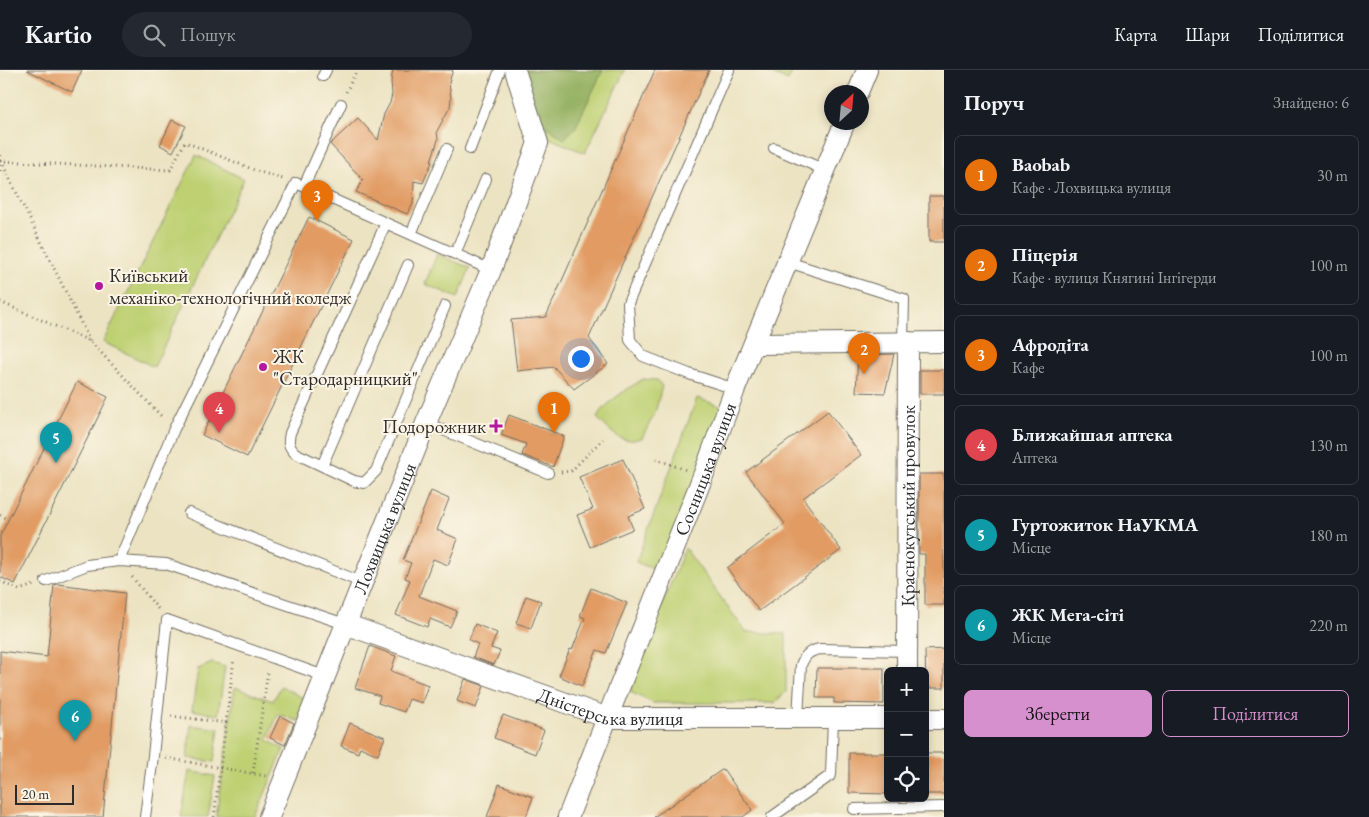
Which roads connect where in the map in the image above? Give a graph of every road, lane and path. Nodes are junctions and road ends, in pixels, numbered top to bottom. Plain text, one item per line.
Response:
1 (357, 70) edge
2 (500, 70) edge
3 (515, 70) edge
4 (729, 70) edge
5 (867, 70) edge
6 (861, 85) edge
7 (341, 104) joint
8 (842, 130) edge
9 (774, 148) dead end
10 (447, 149) dead end
11 (470, 149) dead end
12 (0, 155) edge
13 (0, 160) edge
14 (825, 170) junction
15 (0, 172) edge
16 (486, 179) dead end
17 (300, 184) junction
18 (386, 223) junction
19 (410, 234) junction
20 (455, 254) junction
21 (788, 262) junction
22 (408, 265) dead end
23 (491, 270) junction
24 (0, 302) edge
25 (445, 306) dead end
26 (90, 341) junction
27 (905, 342) junction
28 (944, 342) edge
29 (754, 344) junction
30 (736, 389) junction
31 (426, 423) junction
32 (174, 429) junction
33 (603, 439) dead end
34 (656, 459) dead end
35 (322, 466) junction
36 (548, 473) joint
37 (703, 476) junction
38 (189, 514) dead end
39 (0, 515) edge
40 (8, 519) dead end
41 (119, 561) junction
42 (0, 581) edge
43 (46, 581) joint
44 (361, 582) junction
45 (167, 620) junction
46 (345, 624) junction
47 (236, 646) junction
48 (269, 658) junction
49 (907, 661) edge
50 (324, 676) junction
51 (158, 714) junction
52 (798, 717) junction
53 (608, 718) junction
54 (833, 718) junction
55 (884, 718) edge
56 (929, 719) edge
57 (944, 719) edge
58 (227, 723) junction
59 (153, 756) junction
60 (221, 769) junction
61 (253, 774) junction
62 (284, 778) junction
63 (944, 807) edge
64 (854, 809) dead end
65 (145, 817) edge
66 (214, 817) edge
67 (269, 817) edge
68 (568, 817) edge
69 (772, 817) edge

1 - 7 path
2 - 11 lane
3 - 23 street, Лохвицька вулиця
4 - 30 lane
5 - 6 street
7 - 17 lane
8 - 14 street, Сосницька вулиця
9 - 14 lane
10 - 19 lane
12 - 13 path
13 - 15 path
13 - 17 path
13 - 26 path
14 - 21 street, Сосницька вулиця
16 - 20 lane
17 - 18 lane
17 - 32 lane
18 - 19 lane
18 - 35 lane
19 - 20 lane
20 - 23 lane
21 - 27 lane
21 - 29 street, Сосницька вулиця
22 - 35 lane
23 - 31 street, Лохвицька вулиця
24 - 26 path
25 - 35 lane
26 - 32 path
27 - 28 street
27 - 29 street
27 - 49 street, Краснокутський провулок
29 - 30 street, Сосницька вулиця
30 - 37 street, Сосницька вулиця
31 - 36 lane
31 - 44 street, Лохвицька вулиця
32 - 41 lane
33 - 36 path
34 - 37 path
37 - 53 street, Сосницька вулиця
38 - 44 lane
39 - 40 path
41 - 43 lane
41 - 45 path
41 - 46 lane
42 - 43 path
44 - 46 street, Лохвицька вулиця
45 - 47 lane
45 - 51 lane
46 - 50 street, Лохвицька вулиця
46 - 53 street, Дністерська вулиця
47 - 48 lane
47 - 58 path
48 - 50 lane
48 - 61 path
49 - 52 lane
50 - 62 street, Лохвицька вулиця
51 - 58 path
51 - 59 lane
52 - 53 street, Дністерська вулиця
52 - 54 street, Дністерська вулиця
53 - 68 street, Сосницька вулиця
54 - 55 street, Дністерська вулиця
54 - 69 lane
56 - 57 street
58 - 60 path
59 - 60 path
59 - 65 lane
60 - 61 path
60 - 66 path
61 - 62 path
62 - 67 street, Лохвицька вулиця
63 - 64 lane

